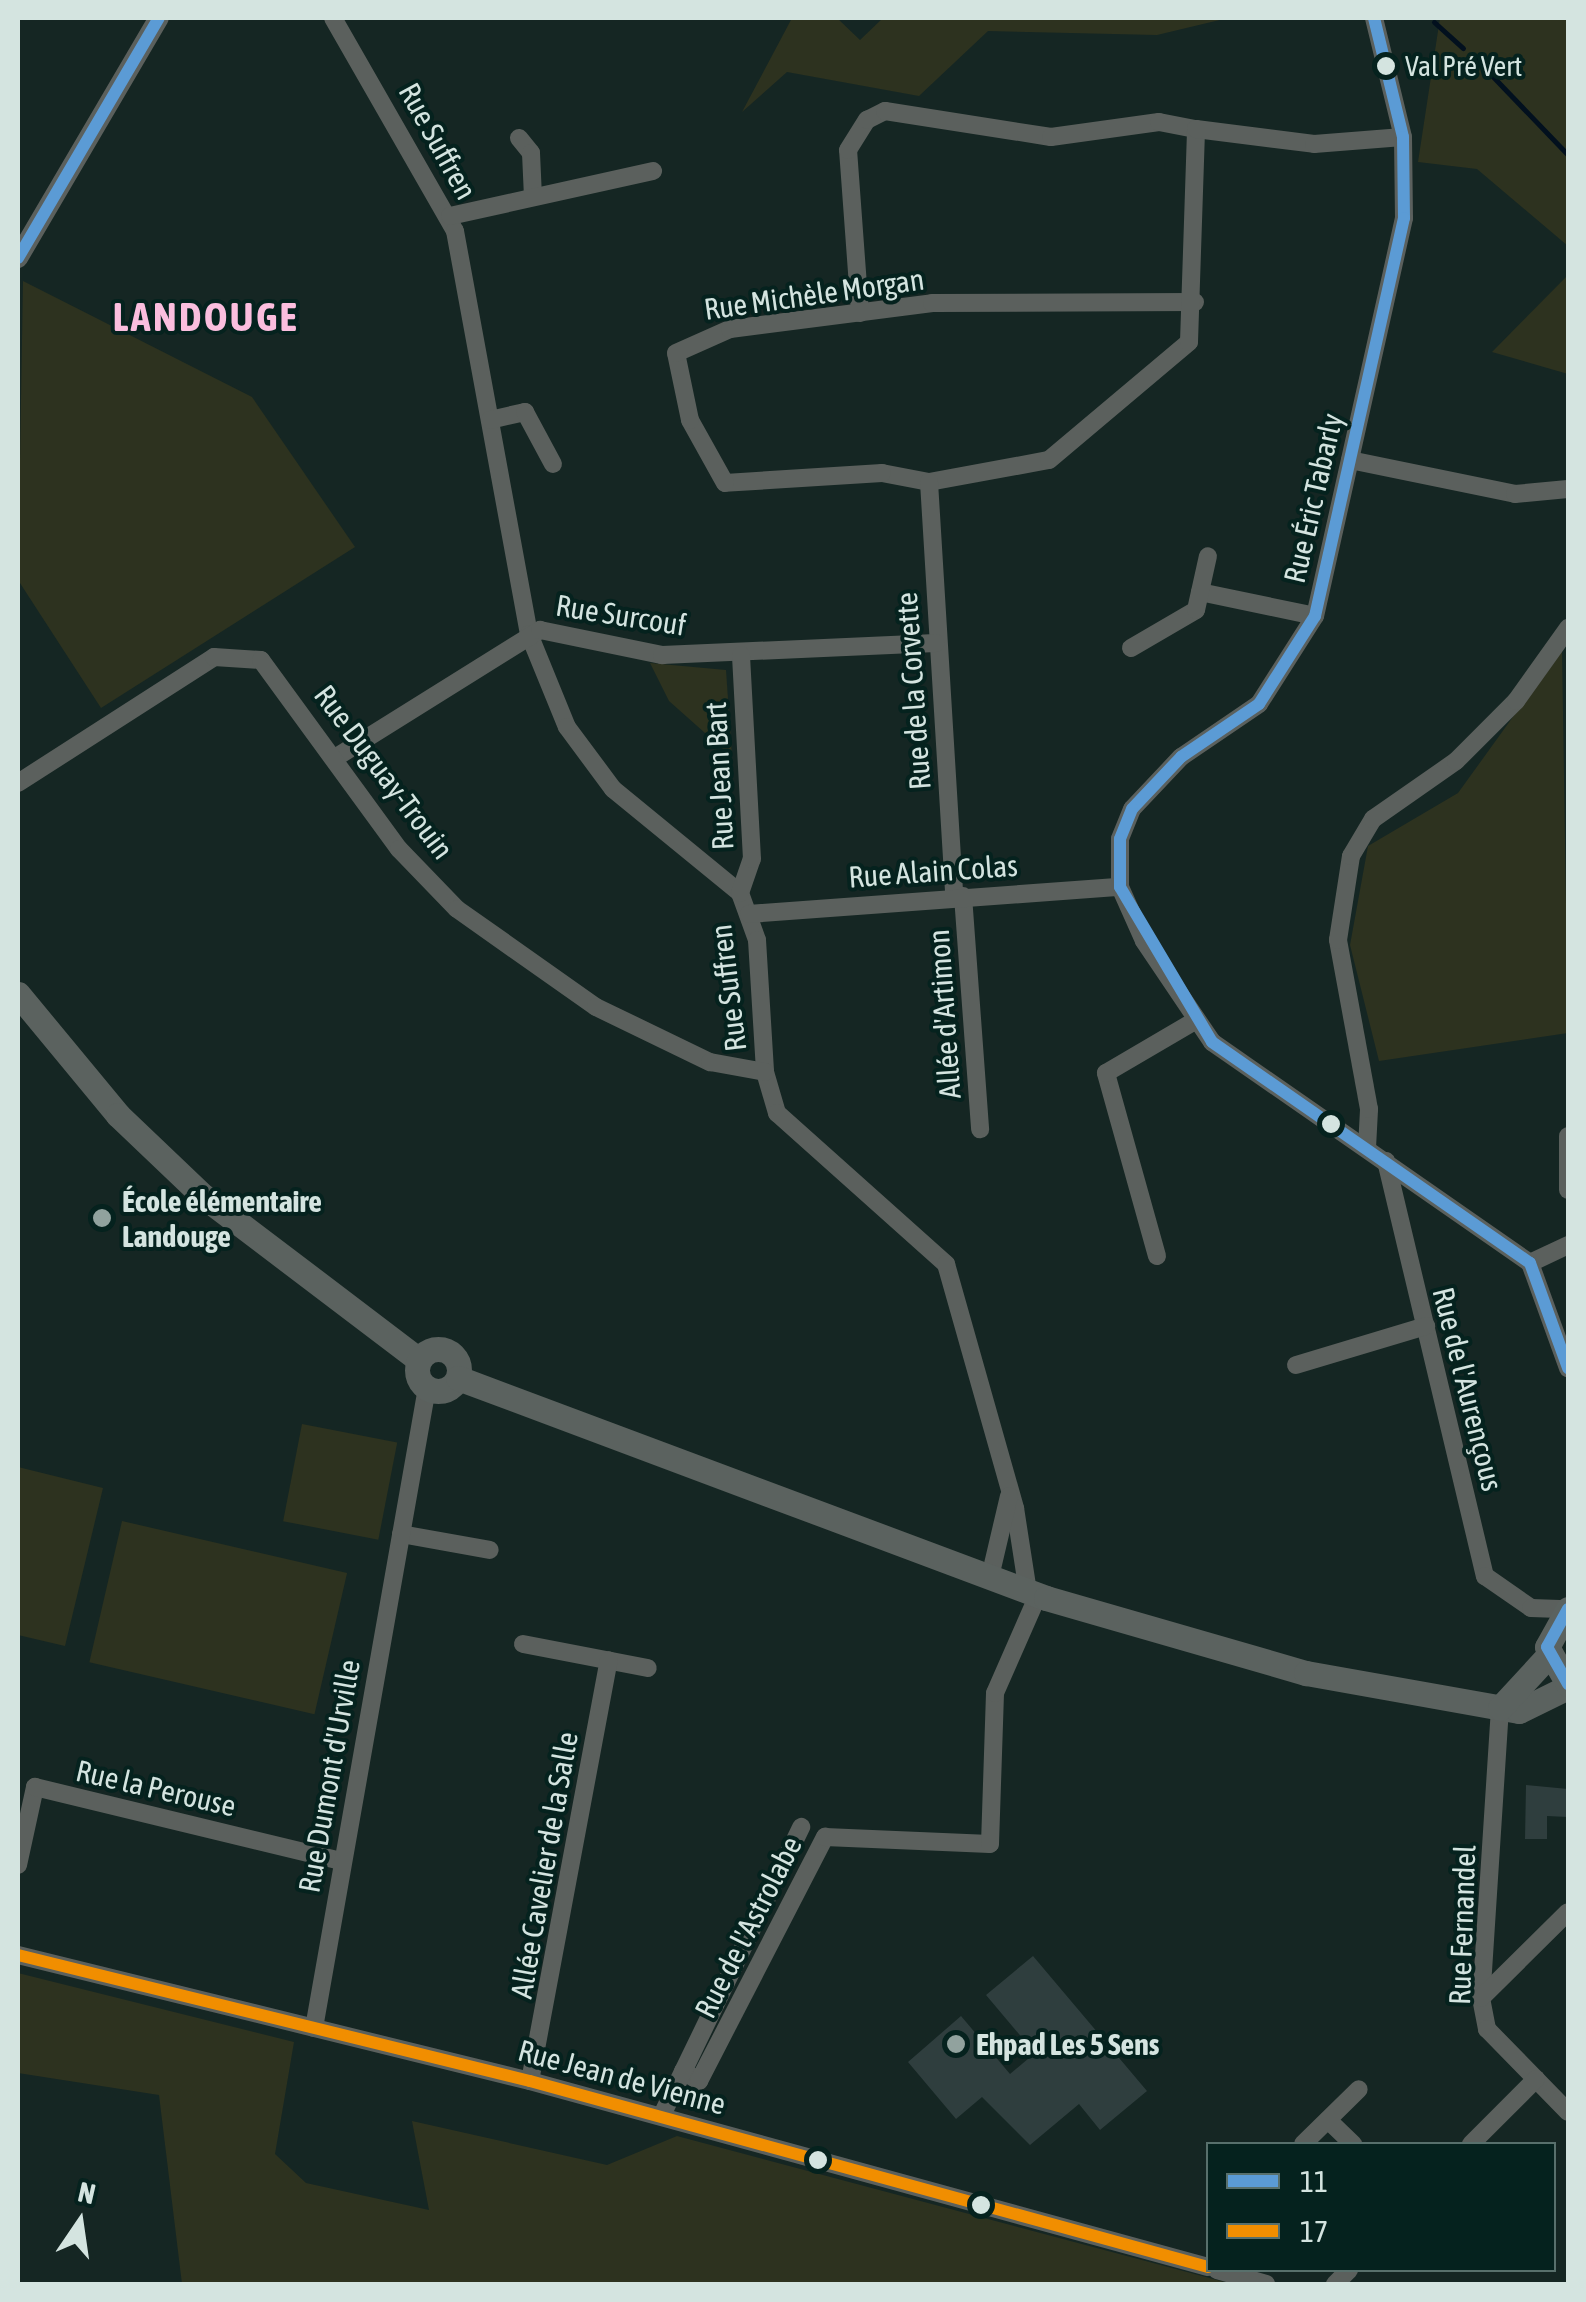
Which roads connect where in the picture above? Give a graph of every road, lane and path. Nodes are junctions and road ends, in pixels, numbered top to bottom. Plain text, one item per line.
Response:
1 (159, 18) edge
2 (334, 18) edge
3 (1374, 18) edge
4 (1196, 129) junction
5 (1404, 137) junction
6 (519, 138) dead end
7 (653, 170) dead end
8 (533, 197) junction
9 (450, 216) junction
10 (18, 258) edge
11 (1195, 302) junction
12 (860, 313) junction
13 (490, 420) junction
14 (1350, 460) junction
15 (553, 464) dead end
16 (930, 482) junction
17 (1568, 489) edge
18 (1208, 556) dead end
19 (1200, 592) junction
20 (1314, 616) junction
21 (1568, 628) edge
22 (529, 634) junction
23 (936, 642) junction
24 (1131, 648) dead end
25 (740, 655) junction
26 (335, 758) junction
27 (18, 783) edge
28 (1120, 887) junction
29 (740, 892) junction
30 (959, 896) junction
31 (750, 914) junction
32 (18, 994) edge
33 (1193, 1022) junction
34 (765, 1072) junction
35 (980, 1129) dead end
36 (1568, 1136) edge
37 (1367, 1148) junction
38 (1386, 1161) junction
39 (1568, 1190) edge
40 (1568, 1245) edge
41 (1157, 1256) dead end
42 (1530, 1264) junction
43 (1426, 1326) junction
44 (419, 1360) junction
45 (1296, 1365) dead end
46 (1568, 1368) edge
47 (458, 1378) junction
48 (427, 1388) junction
49 (1010, 1491) junction
50 (401, 1534) junction
51 (490, 1550) dead end
52 (990, 1577) junction
53 (1033, 1593) junction
54 (1531, 1608) junction
55 (1568, 1609) edge
56 (524, 1644) dead end
57 (1548, 1647) junction
58 (610, 1660) junction
59 (648, 1668) dead end
60 (1568, 1686) edge
61 (1500, 1708) junction
62 (801, 1828) dead end
63 (342, 1860) junction
64 (18, 1865) edge
65 (1568, 1912) edge
66 (18, 1955) edge
67 (1481, 1998) junction
68 (314, 2028) junction
69 (683, 2070) junction
70 (1536, 2078) junction
71 (530, 2081) junction
72 (1359, 2088) dead end
73 (1568, 2112) edge
74 (662, 2115) junction
75 (1328, 2120) junction
76 (1306, 2142) edge
77 (1352, 2142) edge
78 (1473, 2142) edge
79 (1206, 2266) edge
80 (1223, 2272) edge
81 (1266, 2284) edge

1 - 10 street
2 - 9 street, Rue Suffren
3 - 5 street, Rue Éric Tabarly
4 - 5 street
4 - 11 street
4 - 12 street
5 - 14 street, Rue Éric Tabarly
6 - 8 street
7 - 8 street
8 - 9 street
9 - 13 street, Rue Suffren
11 - 12 street, Rue Michèle Morgan
11 - 16 street
12 - 16 street, Rue Michèle Morgan
13 - 15 street
13 - 22 street, Rue Suffren
14 - 17 street
14 - 20 street, Rue Éric Tabarly
16 - 23 street, Rue de la Corvette
18 - 19 street
19 - 20 street
19 - 24 street
20 - 28 street, Rue Éric Tabarly
21 - 37 street
22 - 25 street, Rue Surcouf
22 - 26 street, Rue Surcouf
22 - 29 street, Rue Suffren
23 - 25 street, Rue Surcouf
23 - 30 street, Rue de la Corvette
25 - 29 street, Rue Jean Bart
26 - 27 street, Rue Duguay-Trouin
26 - 34 street, Rue Duguay-Trouin
28 - 30 street, Rue Alain Colas
28 - 33 street, Rue Éric Tabarly
29 - 31 street, Rue Suffren
30 - 31 street, Rue Alain Colas
30 - 35 street, Allée d'Artimon
31 - 34 street, Rue Suffren
32 - 44 main road
33 - 37 street, Rue Éric Tabarly
33 - 41 street
34 - 49 street, Rue Suffren
36 - 39 street
37 - 38 street, Rue Éric Tabarly
38 - 42 street, Rue Éric Tabarly
38 - 43 street, Rue de l'Aurençous
40 - 42 street
42 - 46 street
43 - 45 street
43 - 54 street, Rue de l'Aurençous
44 - 47 main road
44 - 48 main road
47 - 48 main road
47 - 52 main road
48 - 50 street, Rue Dumont d'Urville
49 - 52 street, Rue Suffren
49 - 53 street, Rue Suffren
50 - 51 street
50 - 63 street, Rue Dumont d'Urville
52 - 53 main road
53 - 61 main road
53 - 69 street, Rue de l'Astrolabe
54 - 55 street
54 - 57 street, Rue de l'Aurençous
55 - 57 main road
56 - 58 street
57 - 60 main road
57 - 61 main road
58 - 59 street
58 - 71 street, Allée Cavelier de la Salle
60 - 61 main road
61 - 67 street, Rue Fernandel
62 - 69 street, Rue de l'Astrolabe
63 - 64 street, Rue la Perouse
63 - 68 street, Rue Dumont d'Urville
65 - 67 street
66 - 68 street, Rue Jean de Vienne
67 - 70 street, Rue Fernandel
68 - 71 street, Rue Jean de Vienne
69 - 74 street, Rue de l'Astrolabe
70 - 73 street, Rue Fernandel
70 - 78 street
71 - 74 street, Rue Jean de Vienne
72 - 75 street
74 - 79 street, Rue Jean de Vienne
75 - 76 street
75 - 77 street
80 - 81 street

